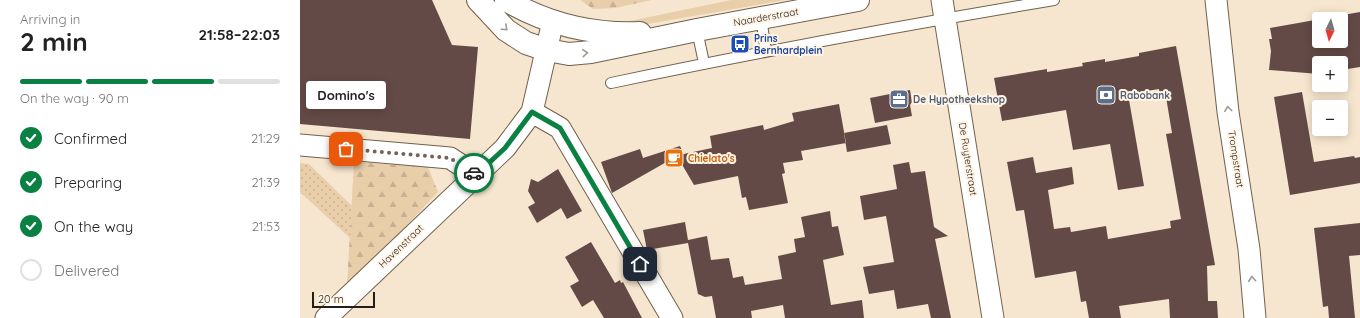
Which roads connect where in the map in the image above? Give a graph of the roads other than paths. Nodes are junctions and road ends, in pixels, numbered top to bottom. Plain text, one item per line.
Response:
1 (478, 0) edge
2 (506, 0) edge
3 (858, 0) edge
4 (1054, 0) edge
5 (1217, 4) edge
6 (944, 9) edge
7 (761, 18) junction
8 (553, 21) junction
9 (697, 30) junction
10 (547, 50) junction
11 (766, 52) junction
12 (704, 63) junction
13 (611, 83) dead end
14 (532, 112) junction
15 (300, 145) edge
16 (476, 175) junction
17 (326, 318) edge
18 (672, 318) edge
19 (993, 318) edge
20 (1255, 318) edge

1 -> 10 street, Naarderstraat
2 - 8 street, Naarderstraat
3 - 7 street, Naarderstraat
4 - 6 lane
20 -> 5 street, Trompstraat
6 - 11 lane
6 - 19 street, De Ruyterstraat
7 - 9 street, Naarderstraat
7 - 11 lane
8 - 9 street, Naarderstraat
8 - 10 street
10 -> 9 street, Naarderstraat
9 - 12 lane
10 - 14 street
11 - 12 lane
12 - 13 lane
14 - 16 street
14 - 18 street
15 - 16 street
16 - 17 street, Havenstraat

